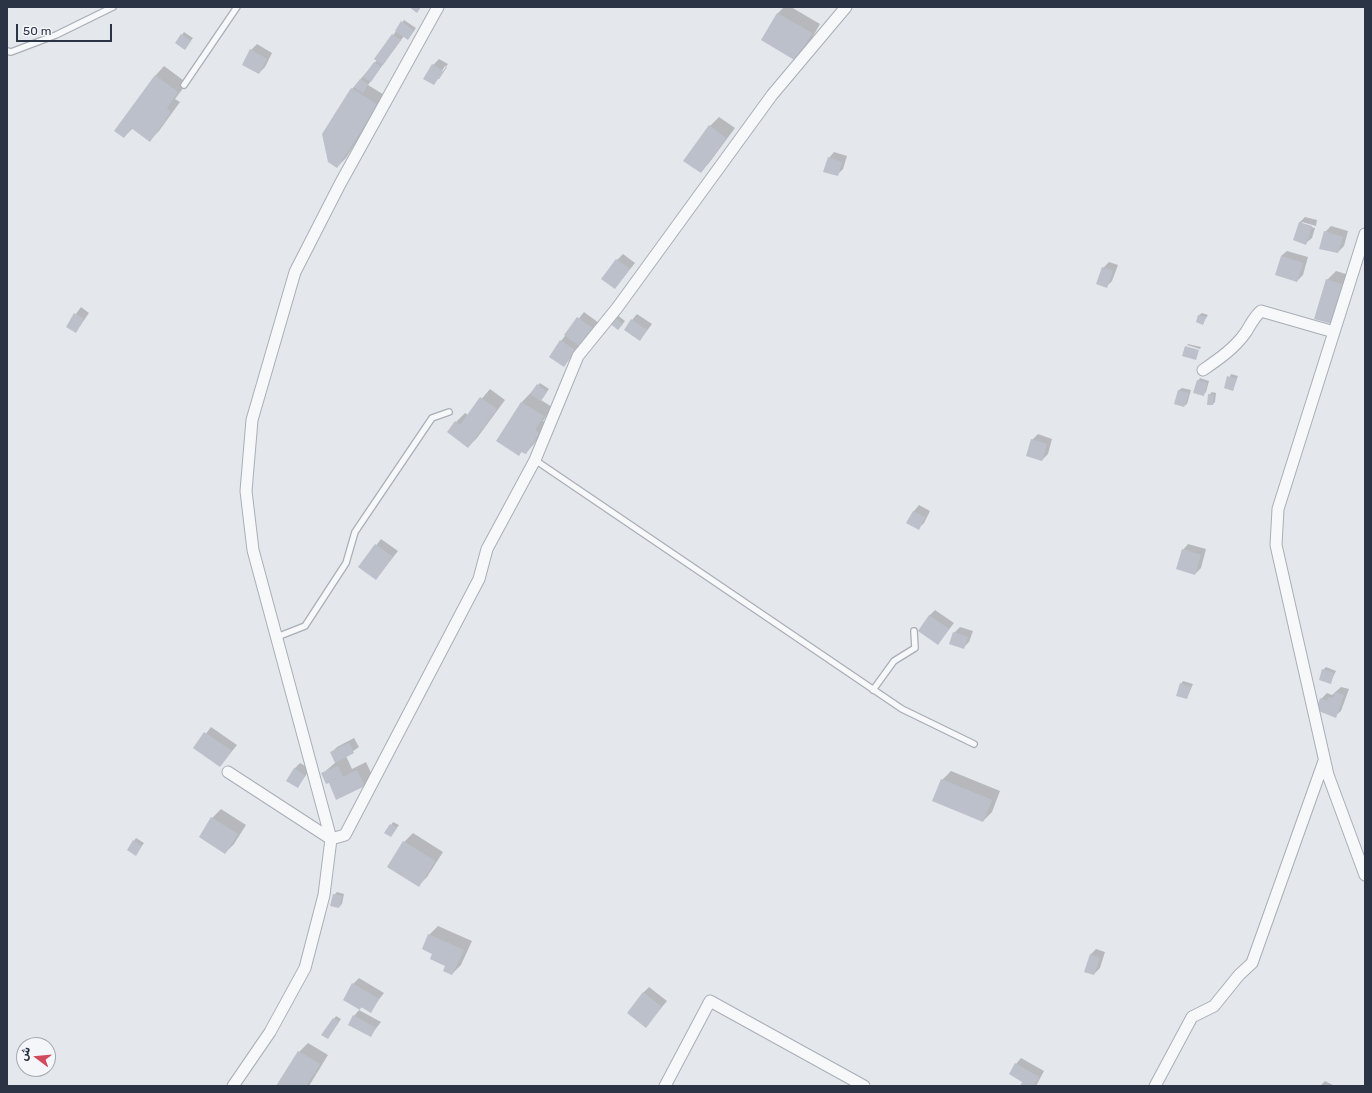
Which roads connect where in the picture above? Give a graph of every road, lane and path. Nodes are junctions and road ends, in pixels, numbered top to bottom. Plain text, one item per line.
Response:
1 (113, 7) edge
2 (237, 7) edge
3 (438, 7) edge
4 (846, 7) edge
5 (7, 51) edge
6 (184, 85) dead end
7 (1365, 234) edge
8 (1334, 332) junction
9 (1203, 370) dead end
10 (449, 412) dead end
11 (535, 460) junction
12 (914, 631) dead end
13 (277, 638) junction
14 (873, 690) junction
15 (974, 744) dead end
16 (1324, 760) junction
17 (228, 772) dead end
18 (331, 839) junction
19 (1365, 876) edge
20 (232, 1086) edge
21 (665, 1086) edge
22 (864, 1086) edge
23 (1155, 1086) edge

1 - 5 lane
2 - 6 lane
3 - 13 street
4 - 11 street
7 - 8 street
8 - 9 street
8 - 16 street
10 - 13 lane
11 - 14 lane
11 - 18 street
12 - 14 lane
13 - 18 street
14 - 15 lane
16 - 19 street
16 - 23 street
17 - 18 street
18 - 20 street
21 - 22 street

